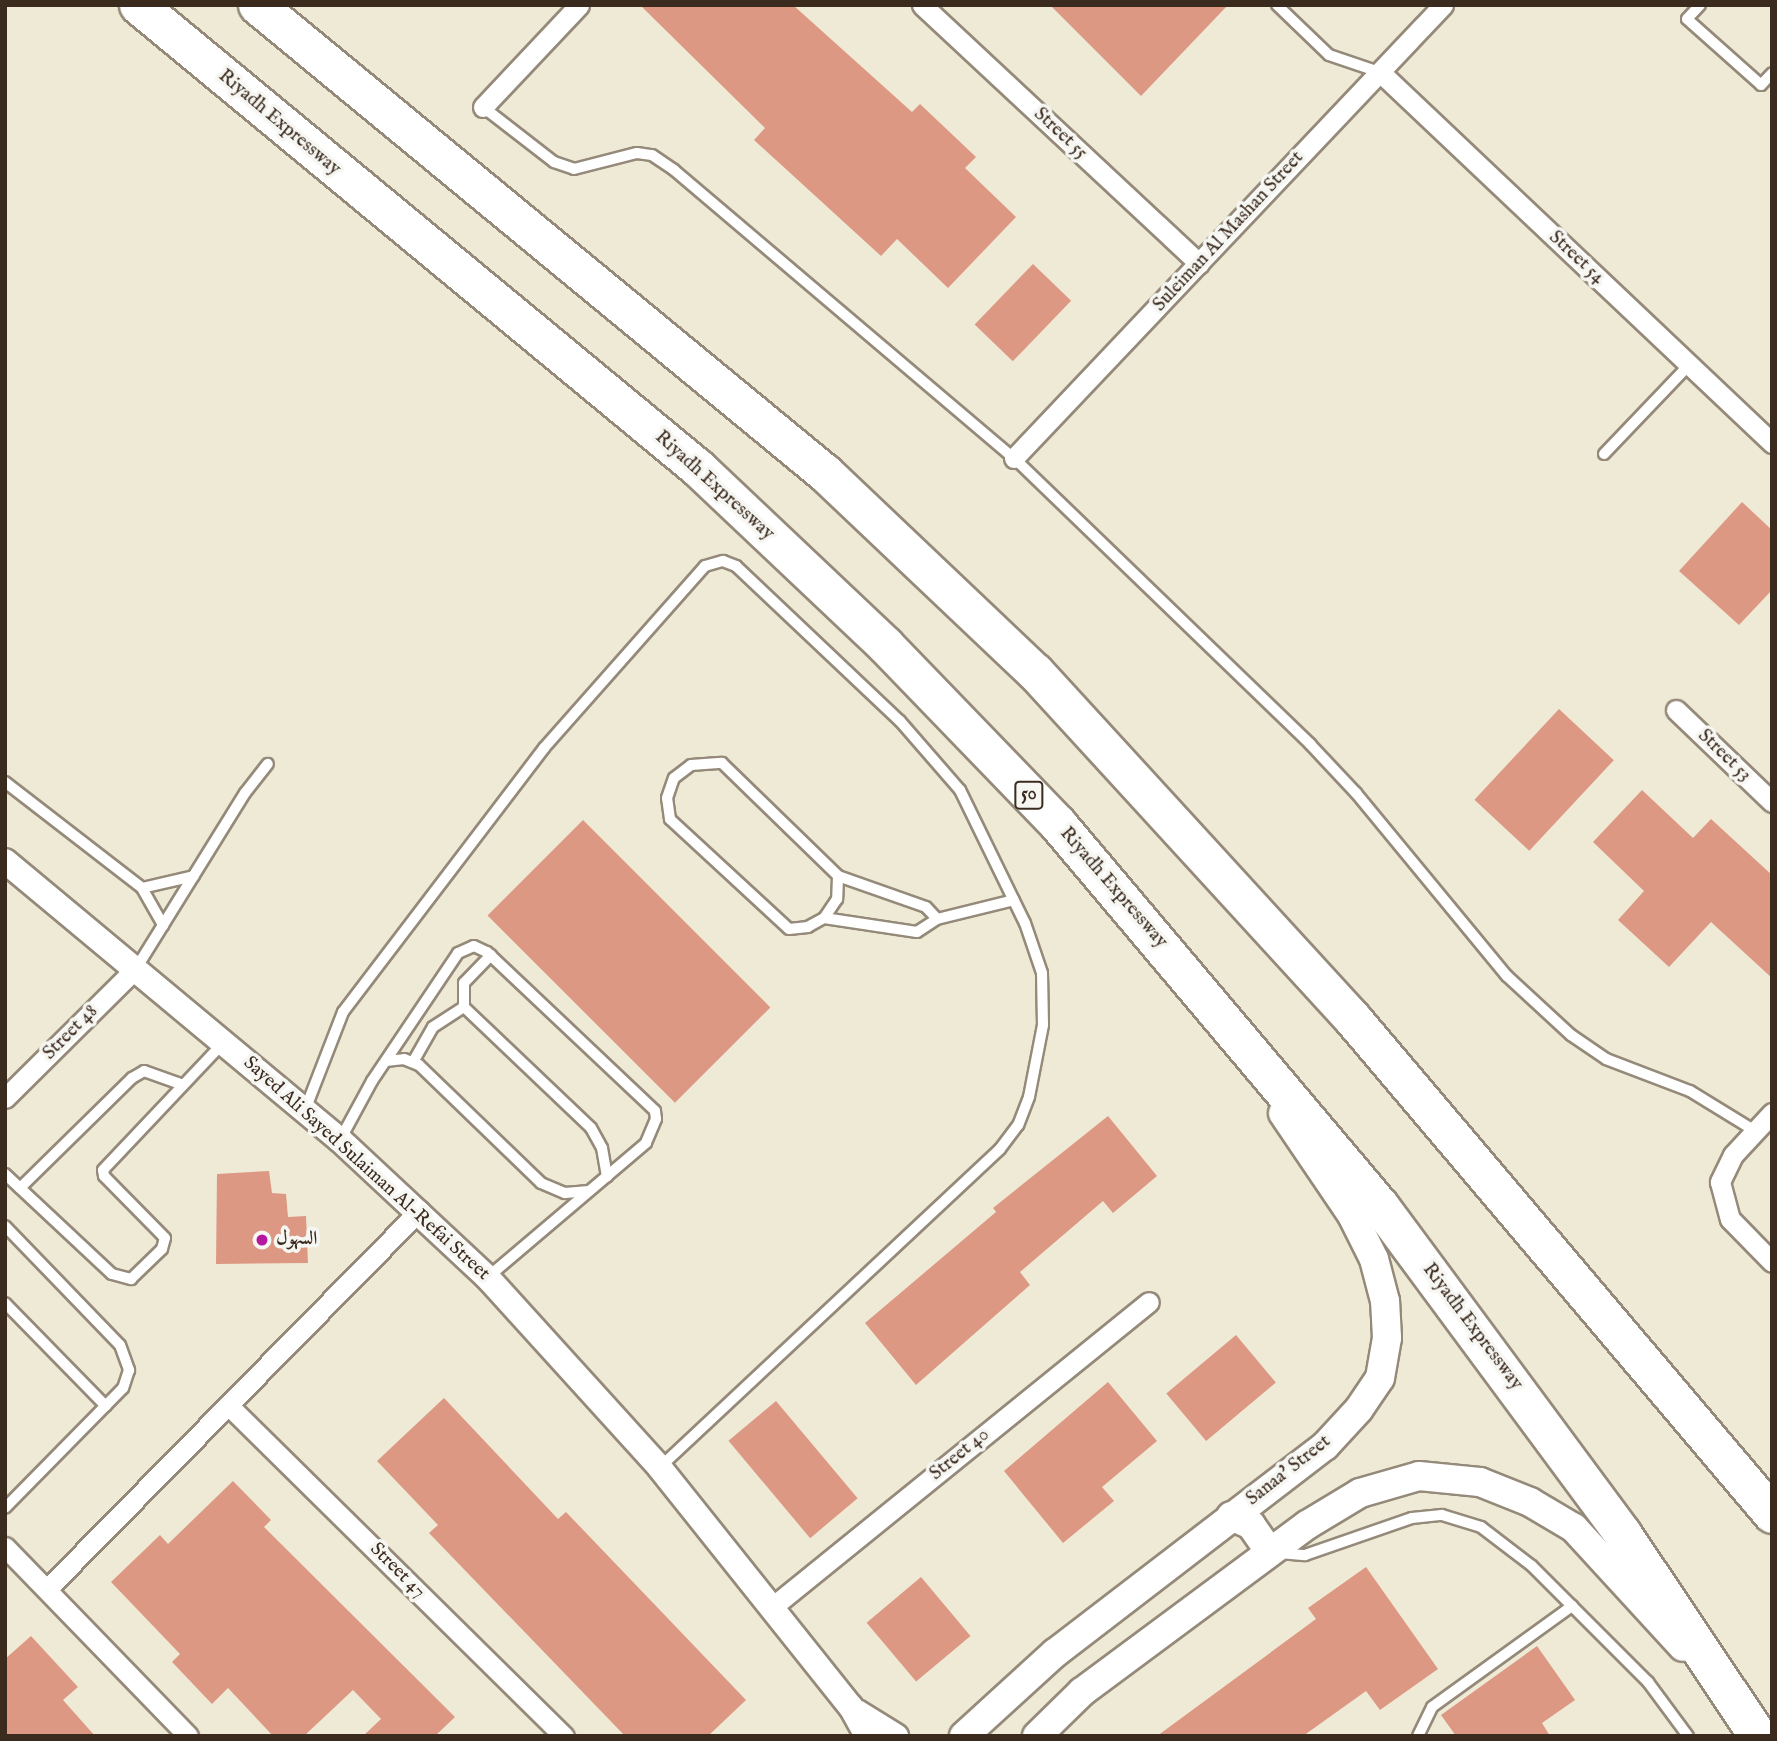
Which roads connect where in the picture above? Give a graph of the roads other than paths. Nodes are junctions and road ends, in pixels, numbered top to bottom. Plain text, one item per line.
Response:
1 (138, 5) edge
2 (257, 5) edge
3 (272, 5) edge
4 (579, 5) edge
5 (922, 5) edge
6 (1277, 5) edge
7 (1443, 5) edge
8 (1700, 5) edge
9 (1380, 72) junction
10 (1772, 74) edge
11 (367, 94) junction
12 (483, 107) joint
13 (1199, 263) junction
14 (1689, 365) junction
15 (1772, 443) edge
16 (1604, 454) dead end
17 (1014, 458) junction
18 (1676, 710) dead end
19 (268, 764) dead end
20 (5, 782) edge
21 (1772, 802) edge
22 (5, 861) edge
23 (194, 876) junction
24 (838, 876) junction
25 (142, 888) junction
26 (1014, 900) junction
27 (824, 918) junction
28 (937, 919) junction
29 (163, 925) junction
30 (491, 955) junction
31 (137, 967) junction
32 (1191, 977) junction
33 (464, 1007) junction
34 (224, 1042) junction
35 (386, 1061) junction
36 (413, 1062) junction
37 (183, 1085) junction
38 (5, 1098) edge
39 (305, 1111) junction
40 (1772, 1113) edge
41 (1755, 1131) junction
42 (340, 1140) junction
43 (5, 1174) edge
44 (607, 1177) junction
45 (20, 1188) junction
46 (591, 1191) junction
47 (419, 1211) junction
48 (5, 1226) edge
49 (1772, 1262) edge
50 (488, 1278) junction
51 (1149, 1302) dead end
52 (5, 1303) edge
53 (106, 1406) junction
54 (230, 1407) junction
55 (1687, 1416) junction
56 (660, 1468) junction
57 (1772, 1488) edge
58 (5, 1508) edge
59 (1772, 1514) edge
60 (1231, 1516) junction
61 (5, 1547) edge
62 (1269, 1551) junction
63 (49, 1587) junction
64 (1572, 1606) junction
65 (771, 1608) junction
66 (851, 1707) junction
67 (1748, 1723) edge
68 (188, 1736) edge
69 (564, 1736) edge
70 (867, 1736) edge
71 (896, 1736) edge
72 (964, 1736) edge
73 (1037, 1736) edge
74 (1418, 1736) edge
75 (1688, 1736) edge

1 - 32 highway, Riyadh Expressway / 50
2 - 11 highway
3 - 11 main road
4 - 12 street
5 - 13 street, Street 55
6 - 9 lane
7 - 9 street, Suleiman Al Mashan Street
8 - 10 lane
9 - 13 street, Suleiman Al Mashan Street
9 - 14 street, Street 54
11 - 55 highway
12 - 17 lane
13 - 17 street, Suleiman Al Mashan Street
14 - 15 street, Street 54
14 - 16 lane
17 - 41 lane
18 - 21 street, Street 53
19 - 23 lane
20 - 25 lane
22 - 31 street, Sayed Ali Sayed Sulaiman Al-Refai Street
23 - 25 lane
23 - 29 lane
24 - 27 lane
24 - 27 lane
24 - 28 lane
25 - 29 lane
26 - 28 lane
26 - 39 lane
26 - 56 lane
27 - 28 lane
29 - 31 lane
30 - 33 lane
30 - 35 lane
30 - 44 lane
31 - 34 street, Sayed Ali Sayed Sulaiman Al-Refai Street
31 - 38 street, Street 48
32 - 60 main road, Sanaa' Street
32 - 67 highway, Riyadh Expressway / 50
33 - 36 lane
33 - 44 lane
34 - 37 lane
34 - 39 street, Sayed Ali Sayed Sulaiman Al-Refai Street
35 - 36 lane
35 - 42 lane
36 - 46 lane
37 - 45 lane
37 - 45 lane
39 - 42 street, Sayed Ali Sayed Sulaiman Al-Refai Street
40 - 41 street
41 - 49 street
42 - 47 street, Sayed Ali Sayed Sulaiman Al-Refai Street
43 - 45 lane
44 - 46 lane
46 - 50 lane
47 - 50 street, Sayed Ali Sayed Sulaiman Al-Refai Street
47 - 54 street
48 - 53 lane
50 - 56 street, Sayed Ali Sayed Sulaiman Al-Refai Street
51 - 65 street, Street 40
52 - 53 lane
53 - 58 lane
54 - 63 street
54 - 69 street, Street 47
55 - 57 street
55 - 59 highway
56 - 65 street, Sayed Ali Sayed Sulaiman Al-Refai Street
60 - 62 main road
60 - 72 main road, Sanaa' Street
61 - 63 street
62 - 64 lane
62 - 67 main road
62 - 73 main road
63 - 68 street
64 - 74 lane
64 - 75 lane
65 - 66 street, Sayed Ali Sayed Sulaiman Al-Refai Street
66 - 70 street, Sayed Ali Sayed Sulaiman Al-Refai Street
66 - 71 street, Sayed Ali Sayed Sulaiman Al-Refai Street

